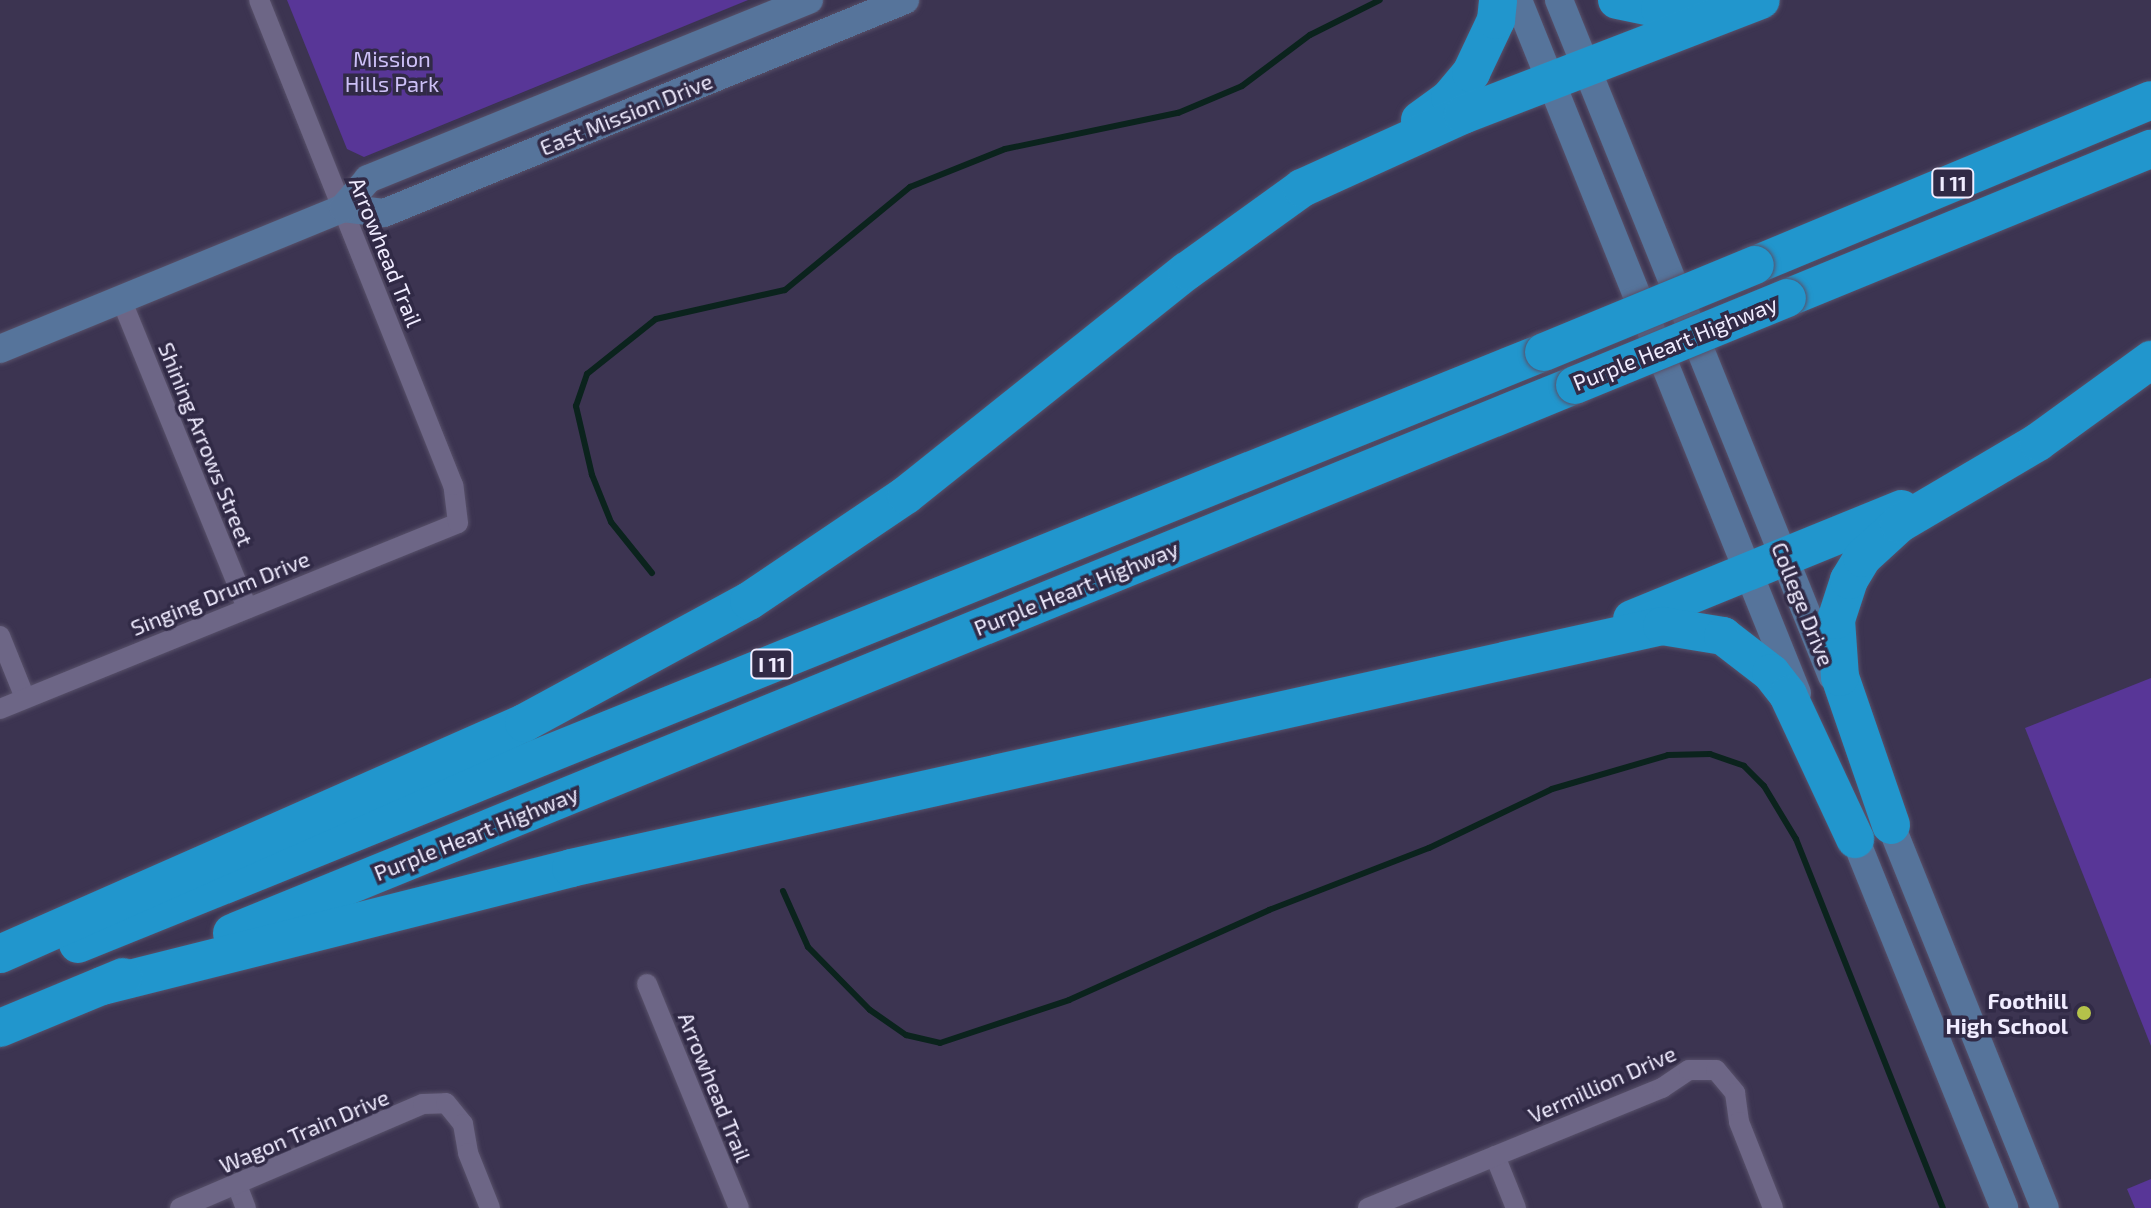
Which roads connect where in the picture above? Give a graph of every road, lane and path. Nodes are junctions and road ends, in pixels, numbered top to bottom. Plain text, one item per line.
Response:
1 (259, 0) edge
2 (809, 0) edge
3 (905, 0) edge
4 (1498, 0) edge
5 (1518, 0) edge
6 (1559, 0) edge
7 (1617, 0) edge
8 (1718, 0) edge
9 (1761, 0) edge
10 (1588, 70) junction
11 (1552, 83) junction
12 (2151, 100) edge
13 (2151, 149) edge
14 (1350, 163) junction
15 (343, 208) junction
16 (121, 299) junction
17 (0, 349) edge
18 (2151, 360) edge
19 (1981, 475) junction
20 (458, 523) joint
21 (1783, 555) junction
22 (1747, 570) junction
23 (247, 608) junction
24 (0, 636) edge
25 (1555, 650) junction
26 (25, 698) junction
27 (0, 709) edge
28 (1891, 825) junction
29 (1855, 839) junction
30 (0, 954) edge
31 (0, 975) edge
32 (647, 984) dead end
33 (102, 986) junction
34 (0, 1028) edge
35 (1495, 1156) junction
36 (237, 1185) junction
37 (180, 1208) edge
38 (246, 1208) edge
39 (490, 1208) edge
40 (739, 1208) edge
41 (1368, 1208) edge
42 (1516, 1208) edge
43 (1773, 1208) edge
44 (2004, 1208) edge
45 (2045, 1208) edge

1 - 15 street, Arrowhead Trail
2 - 15 main road, East Mission Drive
3 - 15 main road, East Mission Drive
4 - 14 highway
5 - 11 main road, College Drive
6 - 10 main road, College Drive
7 - 8 highway
9 - 10 highway
10 - 11 highway
10 - 21 main road, College Drive
11 - 14 highway
11 - 22 main road, College Drive
12 - 31 highway, Purple Heart Highway / I 11, bridge
13 - 33 highway, Purple Heart Highway / I 11, bridge
14 - 30 highway
15 - 16 main road, East Mission Drive
15 - 20 street, Arrowhead Trail
16 - 17 main road, East Mission Drive
16 - 23 street, Shining Arrows Street
18 - 19 highway
19 - 21 highway
19 - 28 highway
20 - 23 street, Singing Drum Drive
21 - 22 highway
21 - 28 main road, College Drive
22 - 25 highway
22 - 29 main road, College Drive
23 - 26 street, Singing Drum Drive
24 - 26 street
25 - 29 highway
25 - 33 highway
26 - 27 street, Singing Drum Drive
28 - 45 main road, College Drive
29 - 44 main road, College Drive
32 - 40 street, Arrowhead Trail
33 - 34 highway, Purple Heart Highway / I 11
35 - 41 street, Vermillion Drive
35 - 42 street
35 - 43 street, Vermillion Drive
36 - 37 street, Wagon Train Drive
36 - 38 street
36 - 39 street, Wagon Train Drive

